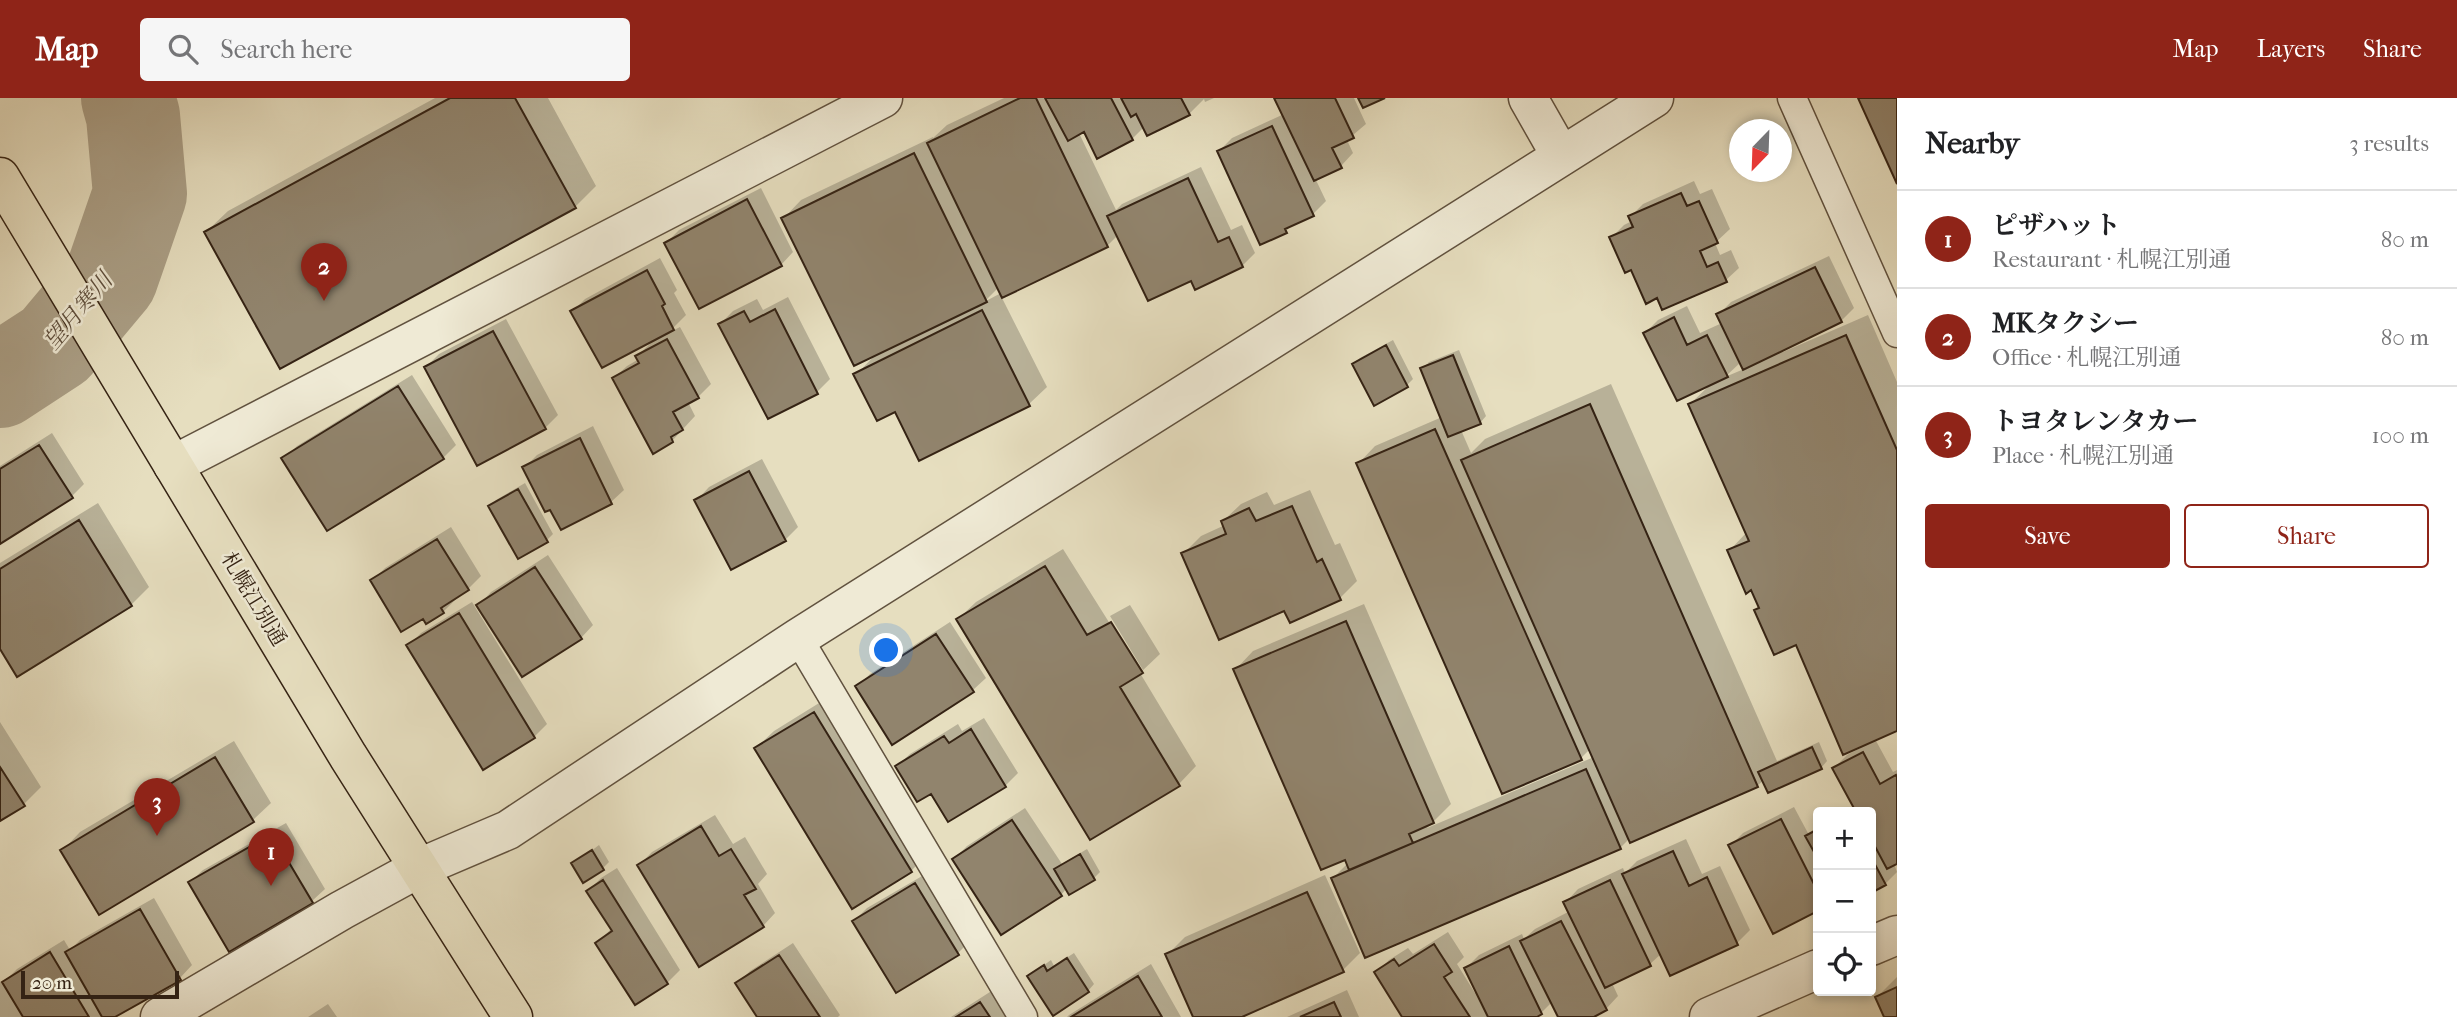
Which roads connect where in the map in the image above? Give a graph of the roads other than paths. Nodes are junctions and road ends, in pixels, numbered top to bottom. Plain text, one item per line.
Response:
1 (883, 98) edge
2 (1528, 98) edge
3 (1654, 98) edge
4 (1792, 98) edge
5 (1561, 156) junction
6 (0, 177) edge
7 (1897, 333) edge
8 (173, 465) junction
9 (798, 638) junction
10 (419, 868) junction
11 (1897, 935) edge
12 (1876, 944) edge
13 (1813, 971) edge
14 (160, 1017) edge
15 (513, 1017) edge
16 (1023, 1017) edge
17 (1709, 1017) edge

1 - 8 street
2 - 5 street
3 - 5 street
4 - 7 lane
5 - 9 street
6 - 8 highway, 札幌江別通
8 - 10 highway, 札幌江別通
9 - 10 street
9 - 16 lane
10 - 14 street
10 - 15 highway, 札幌江別通
11 - 12 street
13 - 17 street

